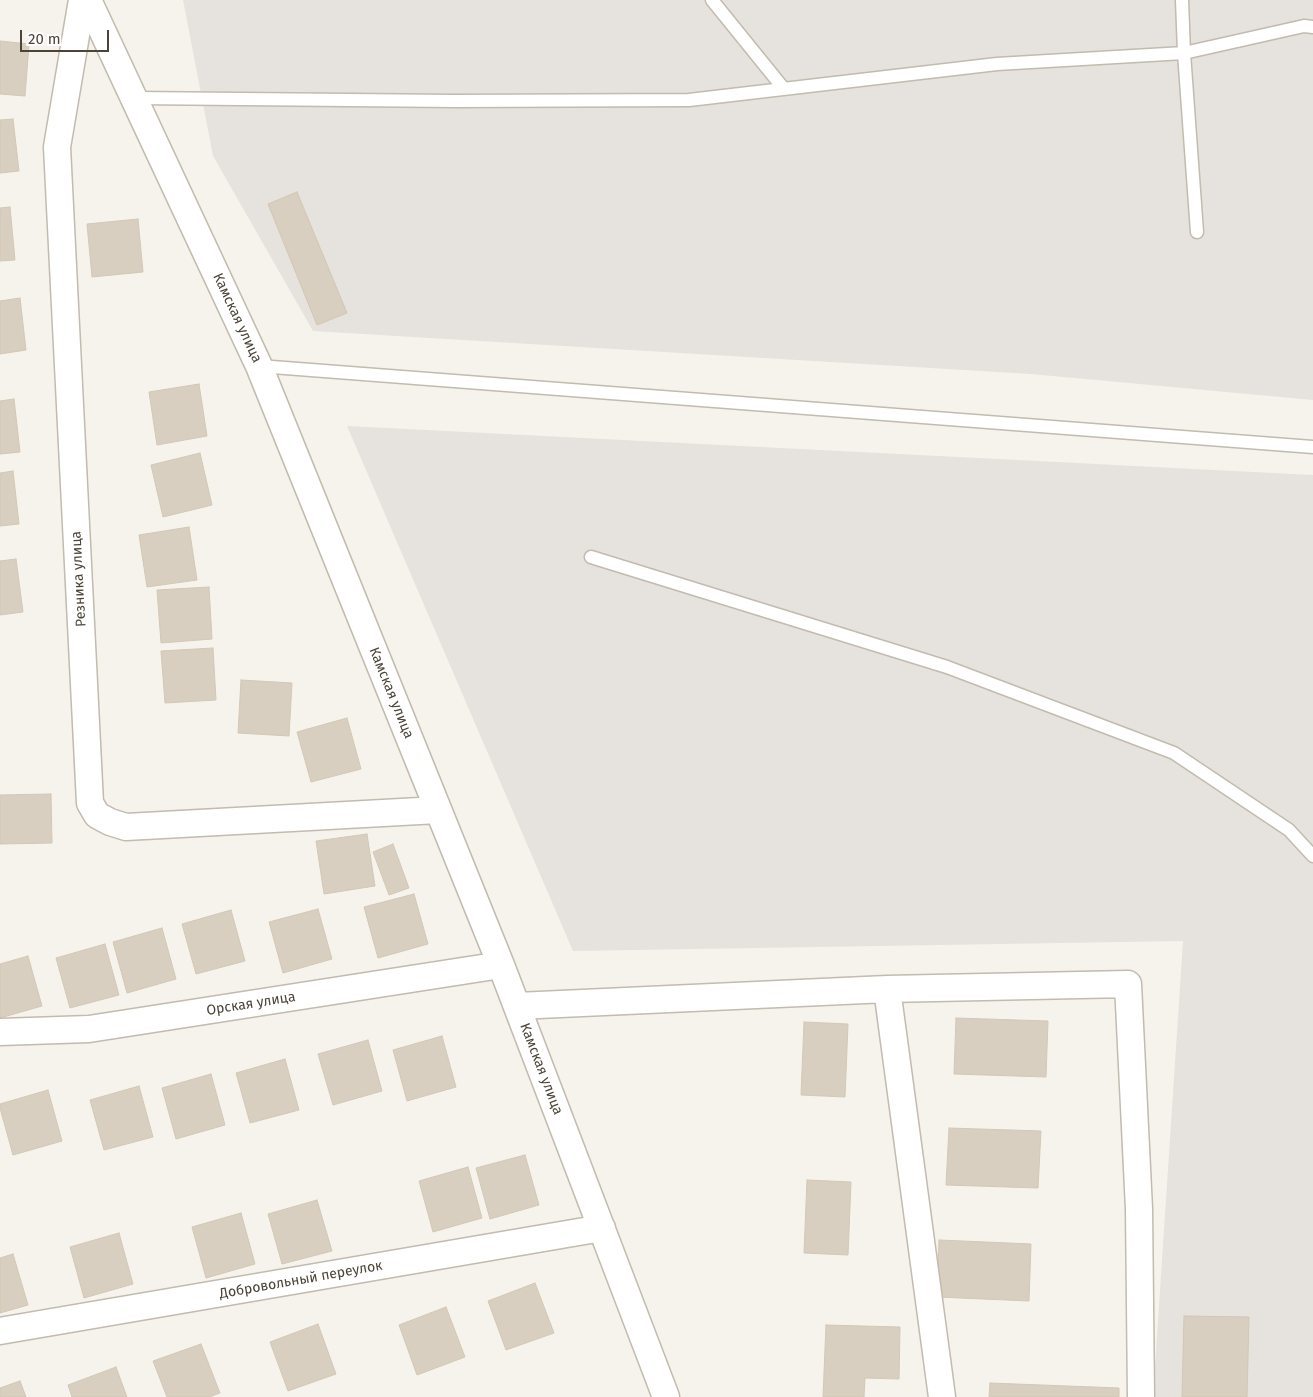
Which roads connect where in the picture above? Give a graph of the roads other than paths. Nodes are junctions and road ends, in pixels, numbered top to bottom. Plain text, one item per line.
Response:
1 (82, 0) edge
2 (88, 0) edge
3 (712, 0) edge
4 (1182, 0) edge
5 (1313, 27) edge
6 (1184, 53) junction
7 (784, 89) junction
8 (134, 98) junction
9 (1197, 232) dead end
10 (259, 366) junction
11 (1313, 446) edge
12 (591, 557) dead end
13 (438, 810) junction
14 (1313, 856) edge
15 (501, 965) junction
16 (887, 989) junction
17 (517, 1006) junction
18 (0, 1032) edge
19 (602, 1228) junction
20 (0, 1330) edge
21 (666, 1397) edge
22 (942, 1397) edge
23 (1141, 1397) edge

1 - 13 street, Резника улица
2 - 8 street, Камская улица
3 - 7 lane
4 - 6 lane
5 - 6 lane
6 - 7 lane
6 - 9 lane
7 - 8 lane
8 - 10 street, Камская улица
10 - 11 lane
10 - 13 street, Камская улица
12 - 14 lane
13 - 15 street, Камская улица
15 - 17 street, Камская улица
15 - 18 street, Орская улица
16 - 17 street
16 - 22 street
16 - 23 street
17 - 19 street, Камская улица
19 - 20 street, Добровольный переулок
19 - 21 street, Камская улица

